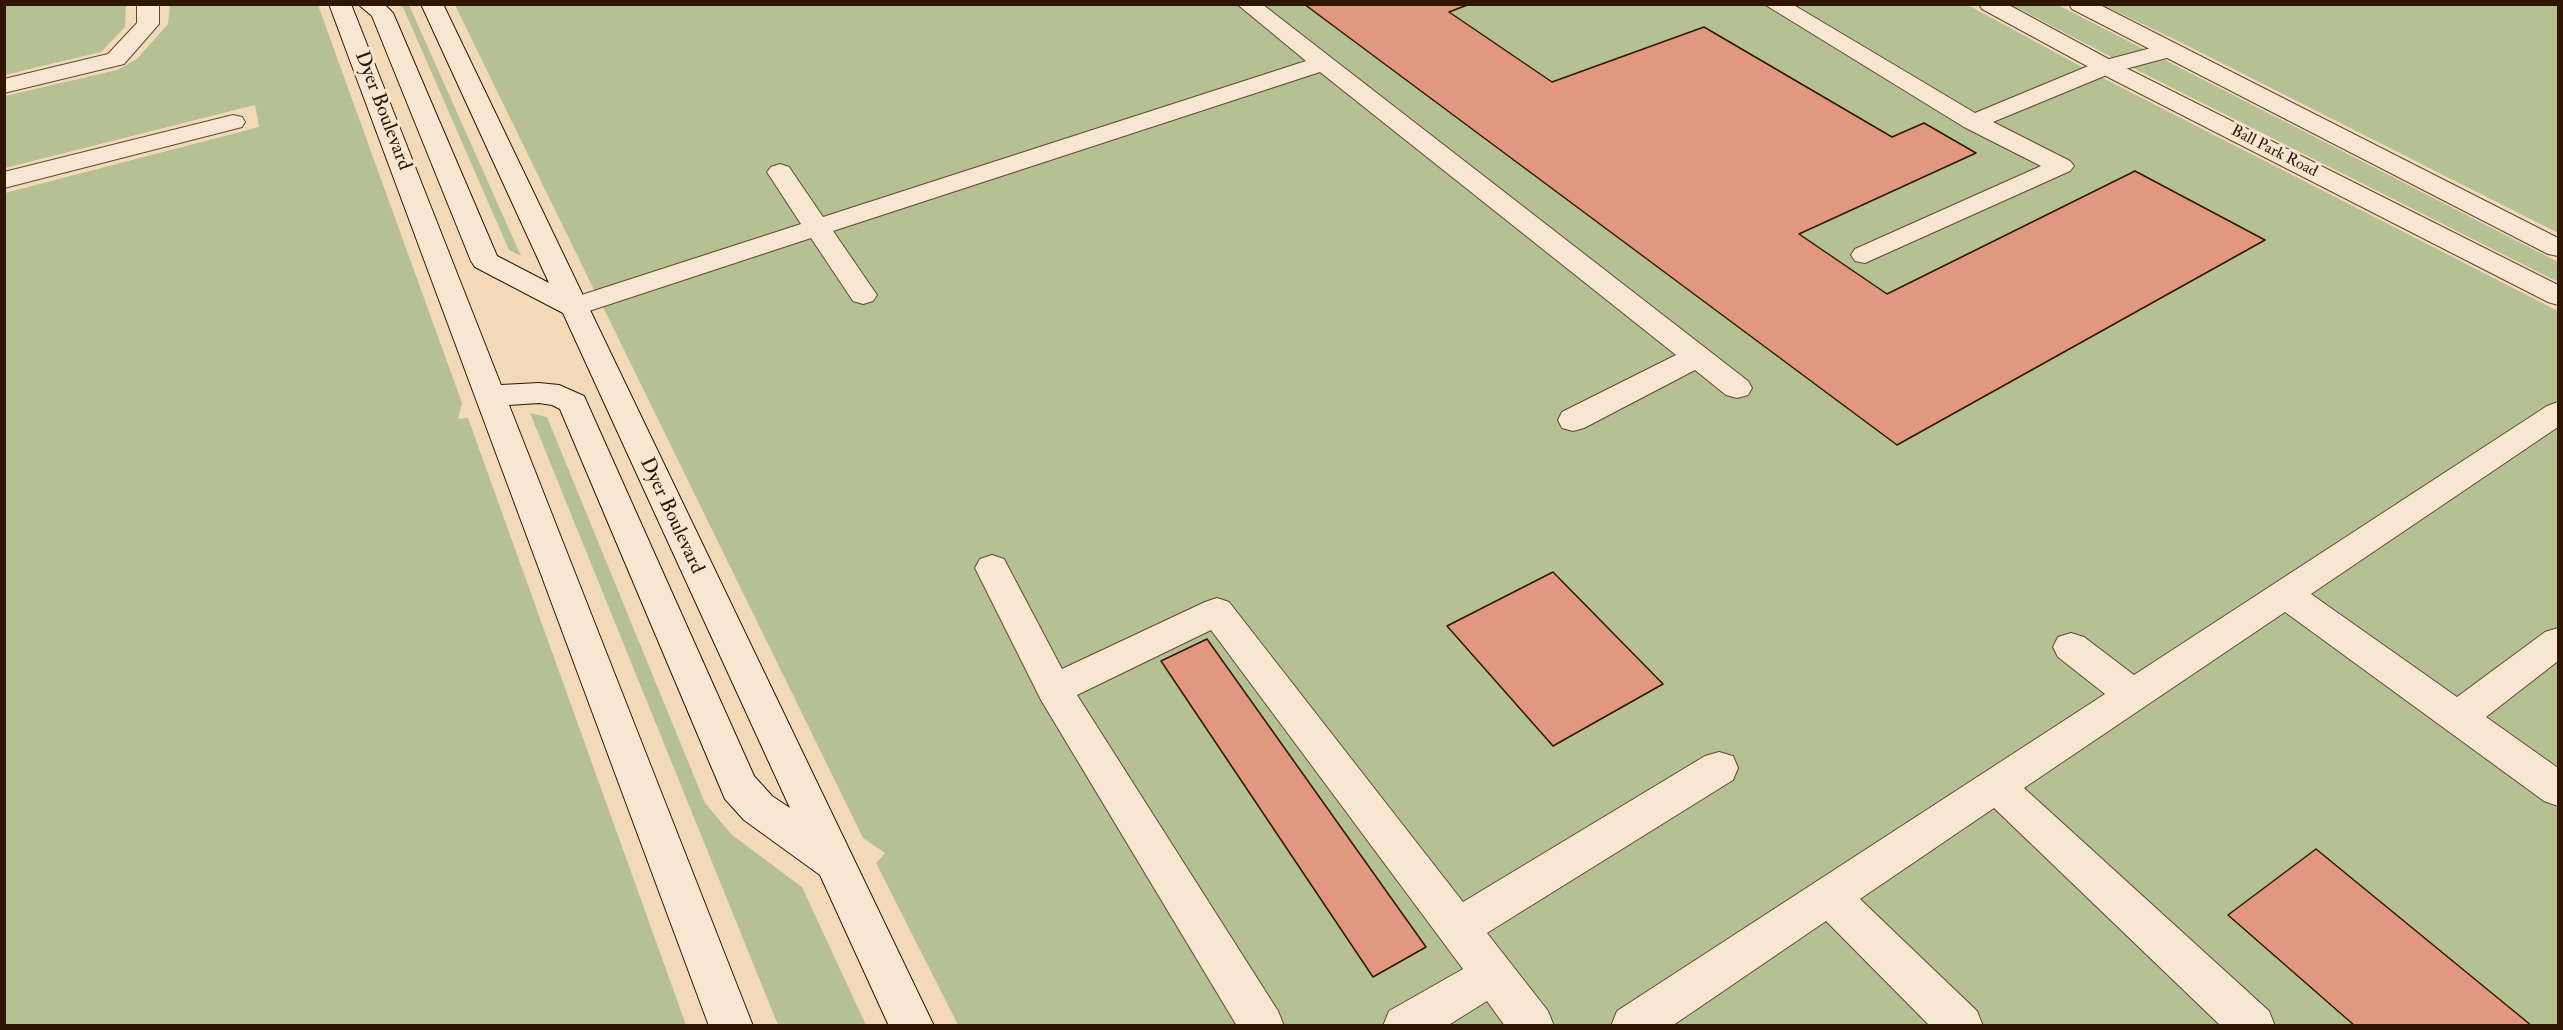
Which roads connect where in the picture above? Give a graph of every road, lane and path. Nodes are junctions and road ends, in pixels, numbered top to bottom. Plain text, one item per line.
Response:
1 (148, 4) edge
2 (340, 4) edge
3 (369, 4) edge
4 (432, 4) edge
5 (1248, 4) edge
6 (1775, 4) edge
7 (1990, 4) edge
8 (2080, 4) edge
9 (2170, 50) junction
10 (1323, 63) junction
11 (2106, 67) junction
12 (4, 86) edge
13 (233, 122) dead end
14 (1973, 122) junction
15 (780, 172) dead end
16 (4, 180) edge
17 (819, 228) junction
18 (2559, 248) edge
19 (1865, 255) dead end
20 (863, 295) dead end
21 (2559, 296) edge
22 (573, 307) junction
23 (1696, 357) junction
24 (1737, 388) dead end
25 (492, 396) junction
26 (2559, 413) edge
27 (1573, 420) dead end
28 (992, 568) dead end
29 (2284, 594) junction
30 (2559, 642) edge
31 (2072, 647) dead end
32 (1054, 689) junction
33 (2132, 694) junction
34 (2458, 717) junction
35 (1719, 768) dead end
36 (1995, 785) junction
37 (2559, 789) edge
38 (833, 862) junction
39 (1829, 896) junction
40 (1458, 928) junction
41 (1492, 975) junction
42 (1951, 1023) edge
43 (731, 1026) edge
44 (912, 1026) edge
45 (1262, 1026) edge
46 (1405, 1026) edge
47 (1532, 1026) edge
48 (1634, 1026) edge
49 (2253, 1026) edge

1 - 12 main road
2 - 25 main road, Dyer Boulevard
3 - 22 main road
4 - 22 main road, Dyer Boulevard
5 - 10 main road
6 - 14 main road
7 - 11 main road, Ball Park Road
8 - 9 main road
9 - 11 main road
9 - 18 main road
10 - 17 main road
10 - 23 main road
11 - 14 main road
11 - 21 main road, Ball Park Road
13 - 16 main road
14 - 19 main road
15 - 17 main road
17 - 20 main road
17 - 22 main road
22 - 38 main road, Dyer Boulevard
23 - 24 main road
23 - 27 main road
25 - 38 main road
25 - 43 main road, Dyer Boulevard
26 - 29 main road
28 - 32 main road
29 - 33 main road
29 - 34 main road
30 - 34 main road
31 - 33 main road
32 - 40 main road
32 - 45 main road
33 - 36 main road
34 - 37 main road
35 - 40 main road
36 - 39 main road
36 - 49 main road
38 - 44 main road, Dyer Boulevard
39 - 42 main road
39 - 48 main road
40 - 41 main road
41 - 46 main road
41 - 47 main road

